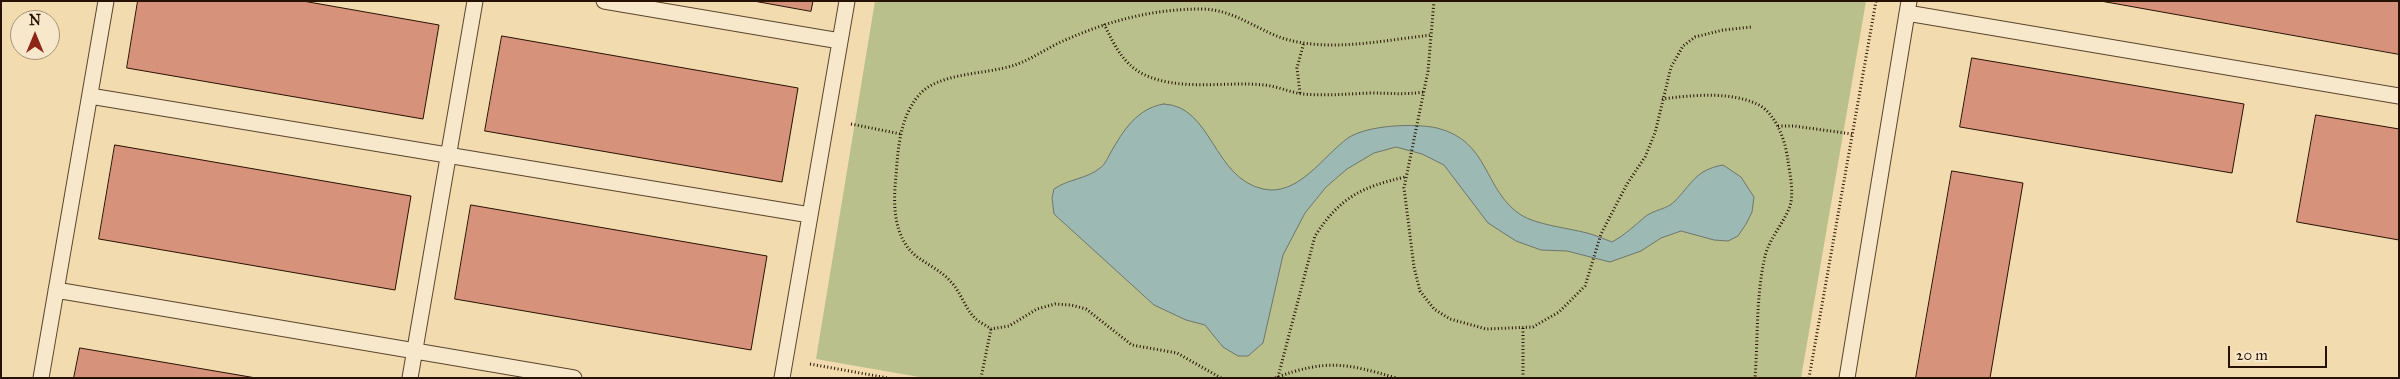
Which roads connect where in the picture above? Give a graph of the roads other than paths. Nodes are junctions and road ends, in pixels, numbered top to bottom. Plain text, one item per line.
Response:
1 (106, 1) edge
2 (474, 1) edge
3 (604, 1) edge
4 (847, 1) edge
5 (1908, 7) edge
6 (840, 41) junction
7 (90, 96) junction
8 (2399, 96) edge
9 (448, 155) junction
10 (810, 215) junction
11 (56, 290) junction
12 (415, 351) junction
13 (41, 378) edge
14 (410, 378) edge
15 (574, 378) edge
16 (782, 378) edge
17 (1846, 378) edge

1 - 7 lane
2 - 9 lane
3 - 6 lane
4 - 6 lane
5 - 8 lane
5 - 17 lane
6 - 10 lane
7 - 9 lane
7 - 11 lane
9 - 10 lane
9 - 12 lane
10 - 16 lane
11 - 12 lane
11 - 13 lane
12 - 14 lane
12 - 15 lane

